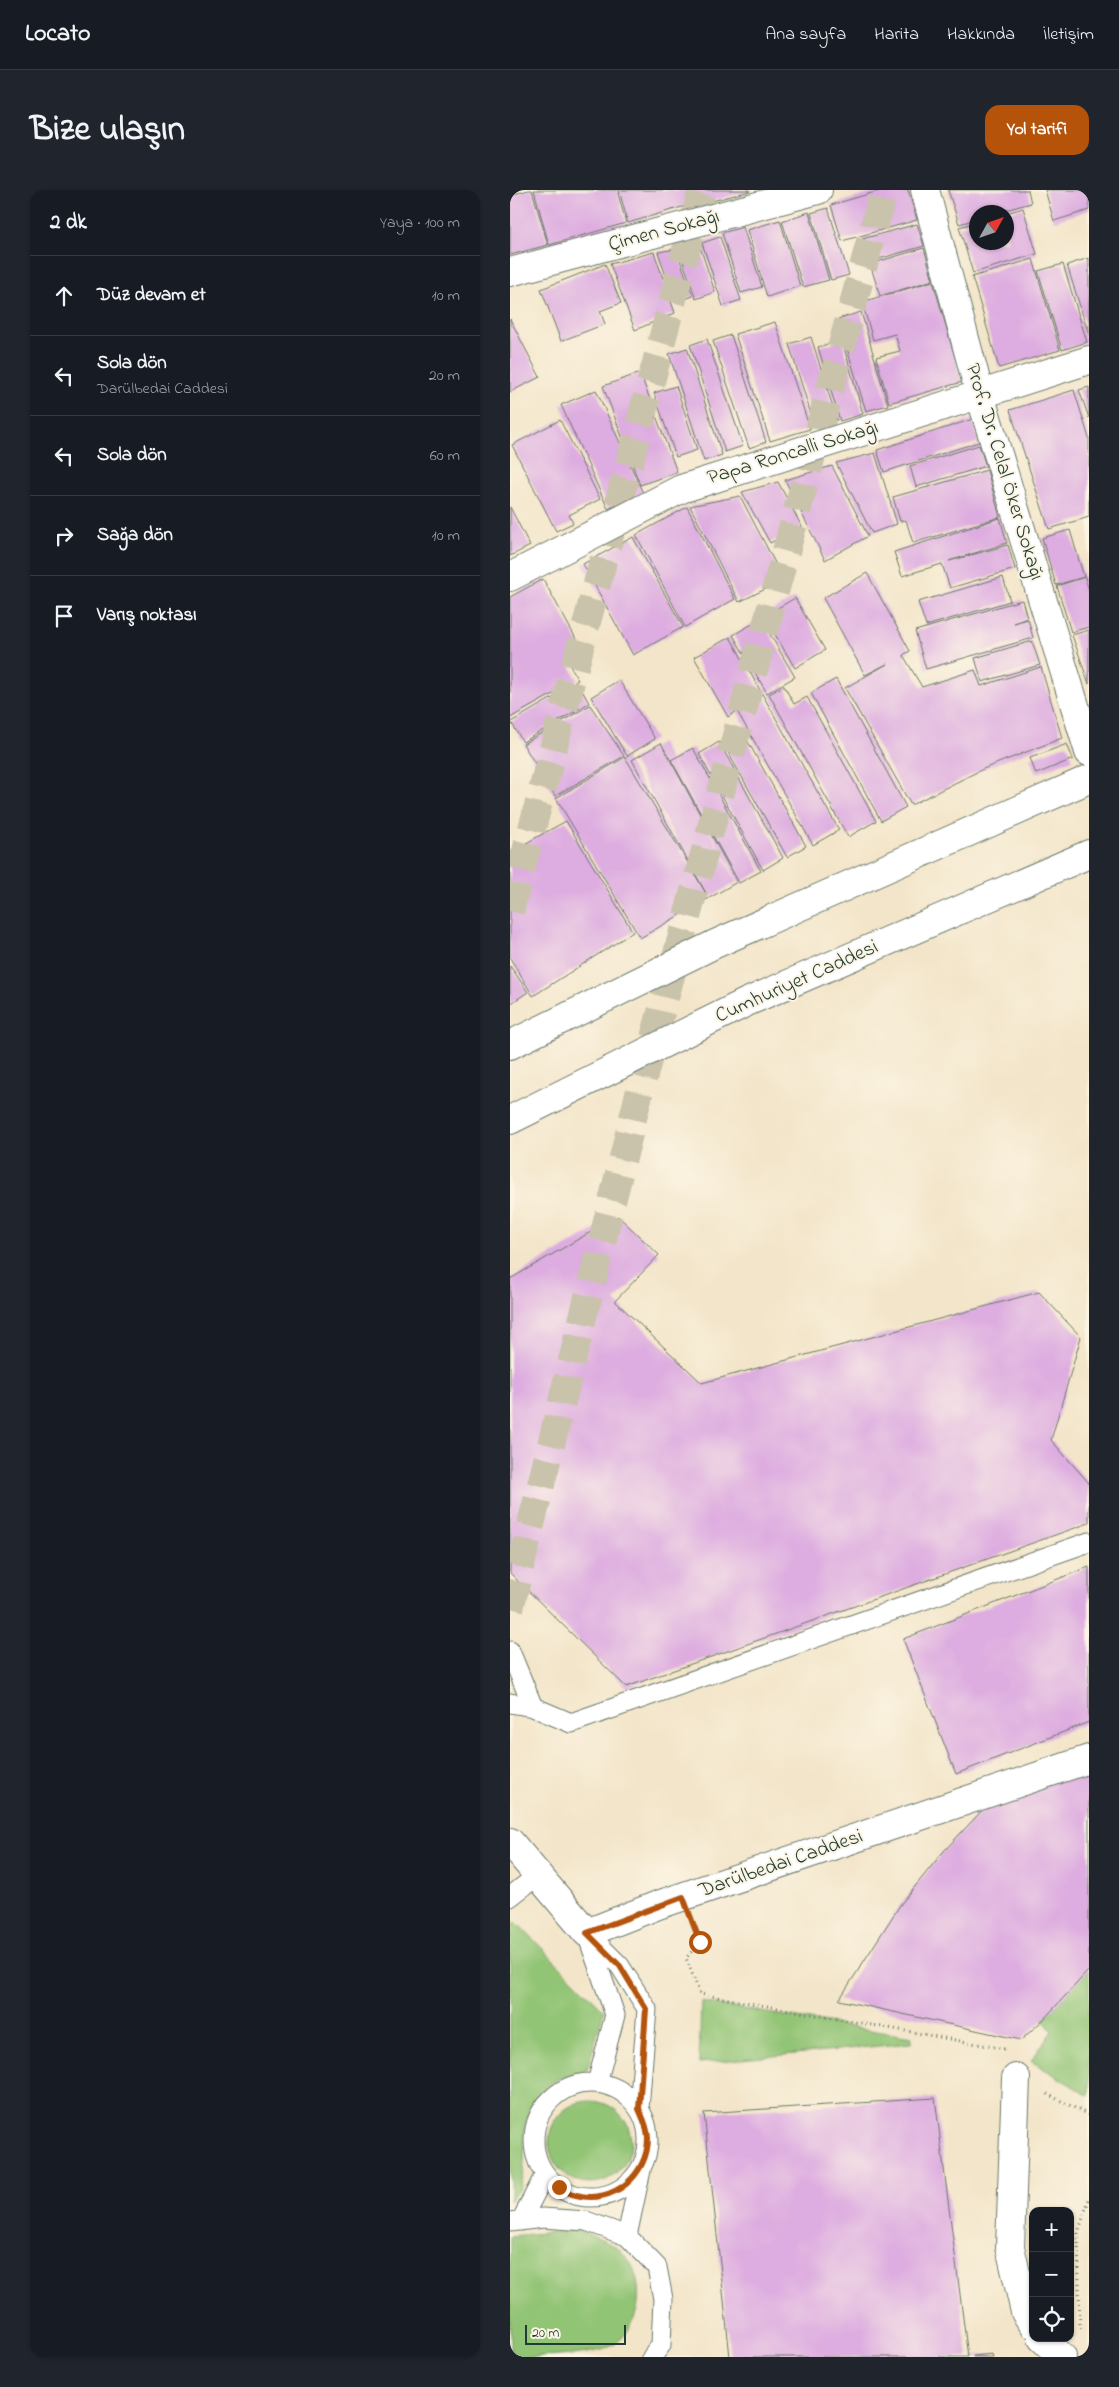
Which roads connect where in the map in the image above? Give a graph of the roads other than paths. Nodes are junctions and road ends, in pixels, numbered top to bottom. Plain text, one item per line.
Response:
1 (818, 190) edge
2 (925, 190) edge
3 (510, 272) edge
4 (1089, 360) edge
5 (980, 395) junction
6 (510, 577) edge
7 (1089, 752) edge
8 (1089, 779) edge
9 (1089, 854) edge
10 (510, 1045) edge
11 (510, 1120) edge
12 (1089, 1542) edge
13 (510, 1651) edge
14 (510, 1702) edge
15 (533, 1707) junction
16 (1089, 1759) edge
17 (510, 1842) edge
18 (538, 1875) junction
19 (510, 1897) edge
20 (587, 1933) junction
21 (1016, 2078) road end
22 (597, 2083) junction
23 (639, 2109) junction
24 (642, 2167) junction
25 (545, 2174) junction
26 (515, 2221) edge
27 (627, 2236) junction
28 (1029, 2317) edge
29 (1055, 2342) edge
30 (1071, 2347) edge
31 (652, 2357) edge

1 - 3 street, Çimen Sokağı
2 - 5 street, Prof. Dr. Celal Öker Sokağı
4 - 5 street, Papa Roncalli Sokağı
5 - 6 street, Papa Roncalli Sokağı
5 - 7 street, Prof. Dr. Celal Öker Sokağı
8 - 10 street
9 - 11 street, Cumhuriyet Caddesi
12 - 15 lane
13 - 15 lane
14 - 15 lane
16 - 20 street, Darülbedai Caddesi
17 - 18 street
18 - 19 lane
18 - 20 street
20 - 22 lane
20 - 23 lane
21 - 28 street
22 - 23 lane
22 - 25 lane
23 - 24 lane
24 - 25 lane
24 - 27 lane
25 - 26 lane
26 - 27 lane
27 - 31 lane
29 - 30 street

